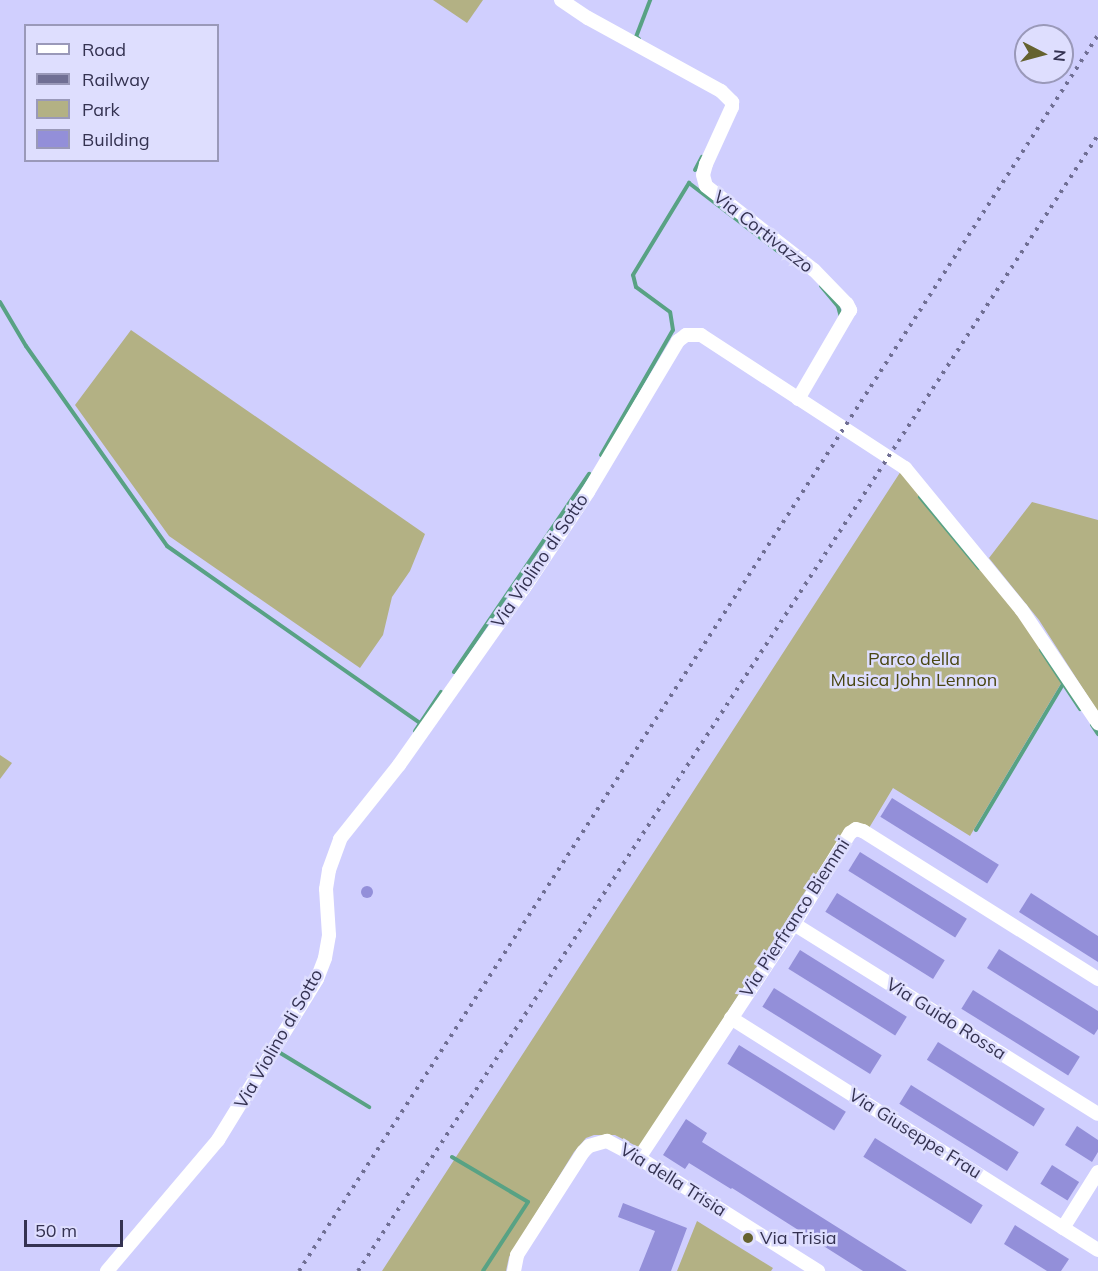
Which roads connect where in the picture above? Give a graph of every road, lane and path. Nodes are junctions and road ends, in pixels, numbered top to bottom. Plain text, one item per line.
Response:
1 (561, 0) edge
2 (798, 399) junction
3 (1098, 723) edge
4 (794, 924) junction
5 (1098, 979) edge
6 (731, 1018) junction
7 (1098, 1114) edge
8 (639, 1158) junction
9 (1098, 1172) edge
10 (1063, 1228) junction
11 (1098, 1250) edge
12 (107, 1271) edge
13 (514, 1271) edge
14 (818, 1271) edge

1 - 2 street, Via Cortivazzo
2 - 3 street, Via Violino di Sotto
2 - 12 street, Via Violino di Sotto
4 - 5 street, Via Pierfranco Biemmi
4 - 6 street, Via Pierfranco Biemmi
4 - 7 street, Via Guido Rossa
6 - 8 street, Via Pierfranco Biemmi
6 - 10 street, Via Giuseppe Frau
8 - 13 street, Via della Trisia
8 - 14 street, Via della Trisia
9 - 10 street
10 - 11 street, Via Giuseppe Frau

